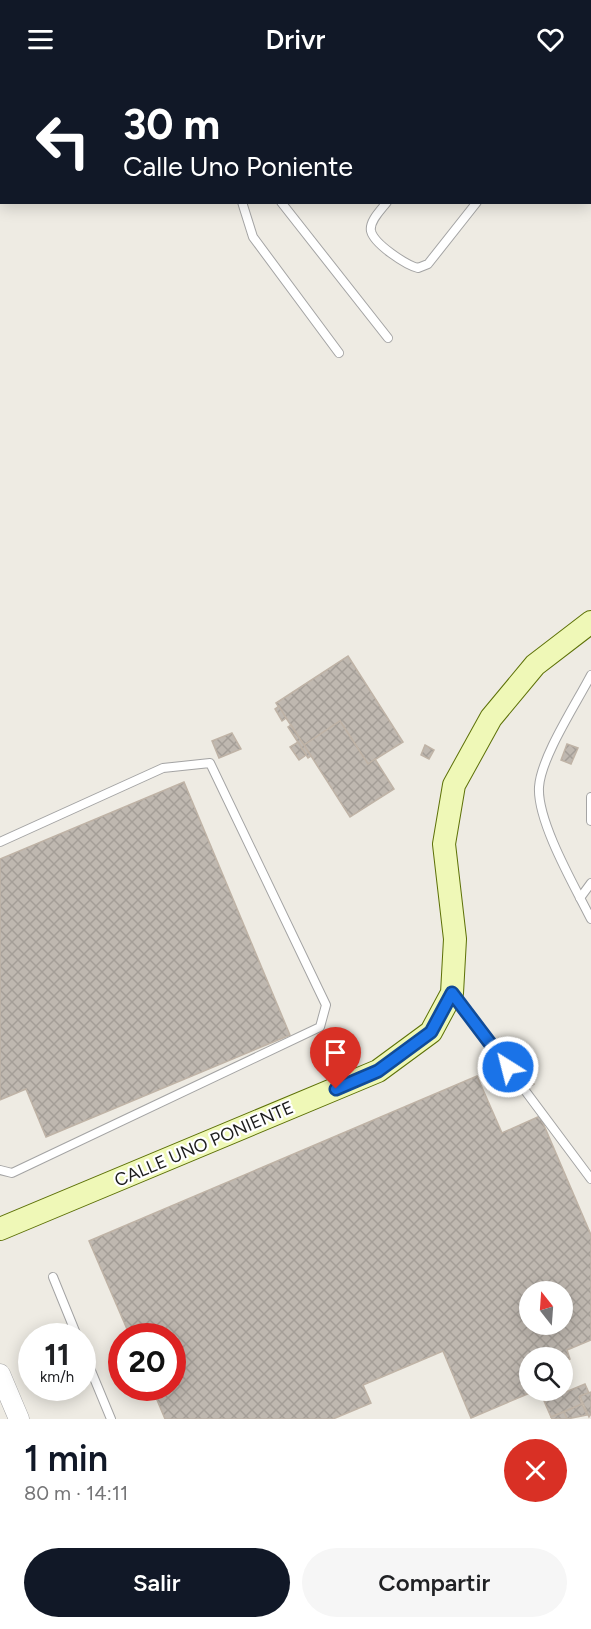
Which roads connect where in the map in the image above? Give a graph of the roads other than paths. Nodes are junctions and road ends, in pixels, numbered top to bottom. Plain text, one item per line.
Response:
1 (243, 204) edge
2 (283, 204) edge
3 (385, 204) edge
4 (475, 204) edge
5 (388, 338) dead end
6 (339, 353) dead end
7 (591, 622) edge
8 (591, 675) edge
9 (591, 797) edge
10 (591, 821) edge
11 (0, 842) edge
12 (591, 883) edge
13 (580, 898) junction
14 (591, 919) edge
15 (452, 993) junction
16 (0, 1170) edge
17 (591, 1179) edge
18 (0, 1229) edge
19 (54, 1277) dead end
20 (72, 1323) edge
21 (0, 1374) edge
22 (96, 1383) edge
23 (19, 1419) edge
24 (111, 1419) edge

1 - 6 lane
2 - 5 lane
3 - 4 lane
7 - 15 main road, CALLE UNO PONIENTE
8 - 13 lane
9 - 10 lane
11 - 16 lane
12 - 13 lane
13 - 14 lane
15 - 17 lane
15 - 18 main road, CALLE UNO PONIENTE
19 - 20 lane
21 - 23 street
22 - 24 lane

